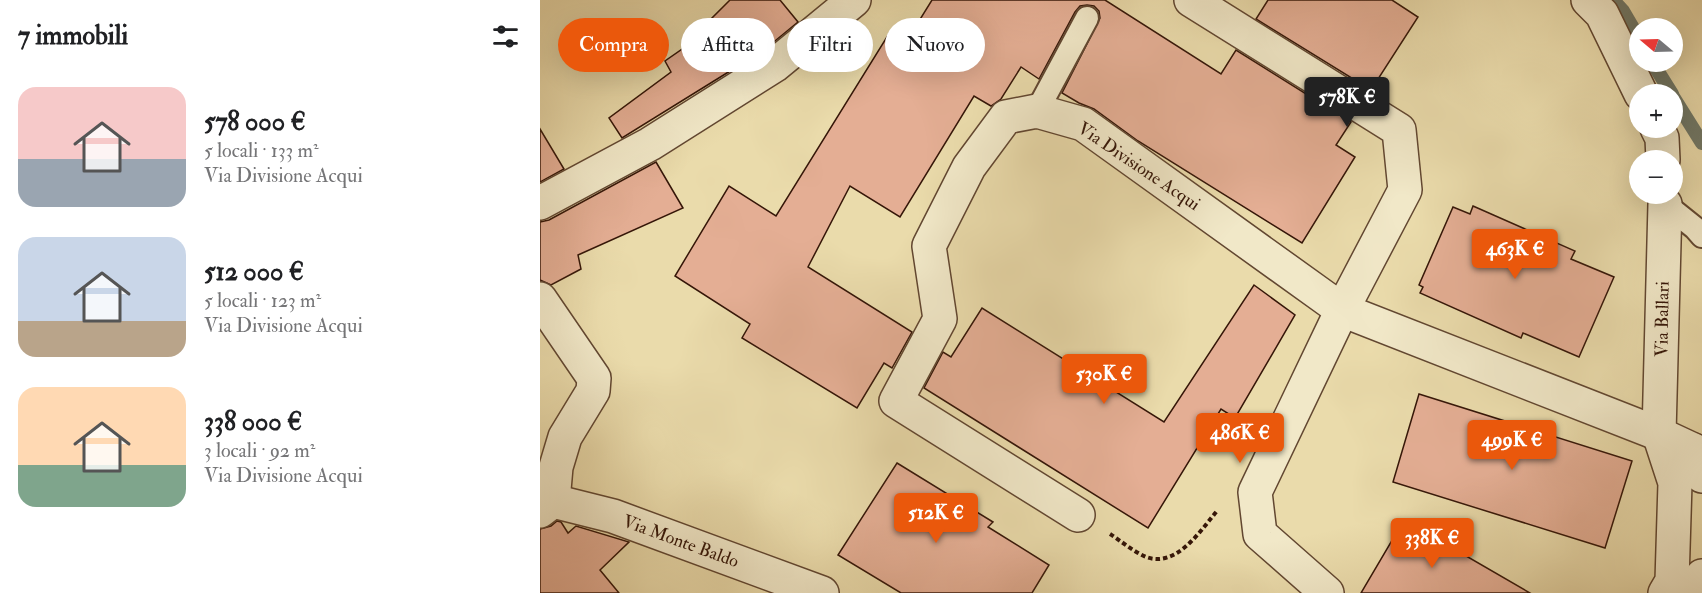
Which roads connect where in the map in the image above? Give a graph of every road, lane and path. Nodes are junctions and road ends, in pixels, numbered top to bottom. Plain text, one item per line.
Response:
1 (854, 0) edge
2 (1191, 0) edge
3 (1588, 0) edge
4 (1087, 18) dead end
5 (1636, 84) edge
6 (1037, 111) junction
7 (540, 203) edge
8 (1665, 204) edge
9 (1670, 204) edge
10 (1702, 236) edge
11 (540, 299) edge
12 (1342, 310) junction
13 (1659, 434) junction
14 (1699, 460) edge
15 (547, 506) edge
16 (1078, 515) joint
17 (1190, 543) dead end
18 (1702, 576) edge
19 (822, 593) edge
20 (1326, 593) edge
21 (1665, 593) edge
22 (1696, 593) edge

1 - 7 street
2 - 12 street
3 - 5 street
4 - 6 lane
6 - 12 street, Via Divisione Acqui
6 - 16 street, Via Divisione Acqui
8 - 13 street, Via Ballari
9 - 10 lane, Via Ballari
11 - 15 street
12 - 13 street, Via Divisione Acqui
12 - 20 street
13 - 14 street, Via Divisione Acqui
13 - 21 street
15 - 19 street, Via Monte Baldo
16 - 17 path
18 - 22 street

